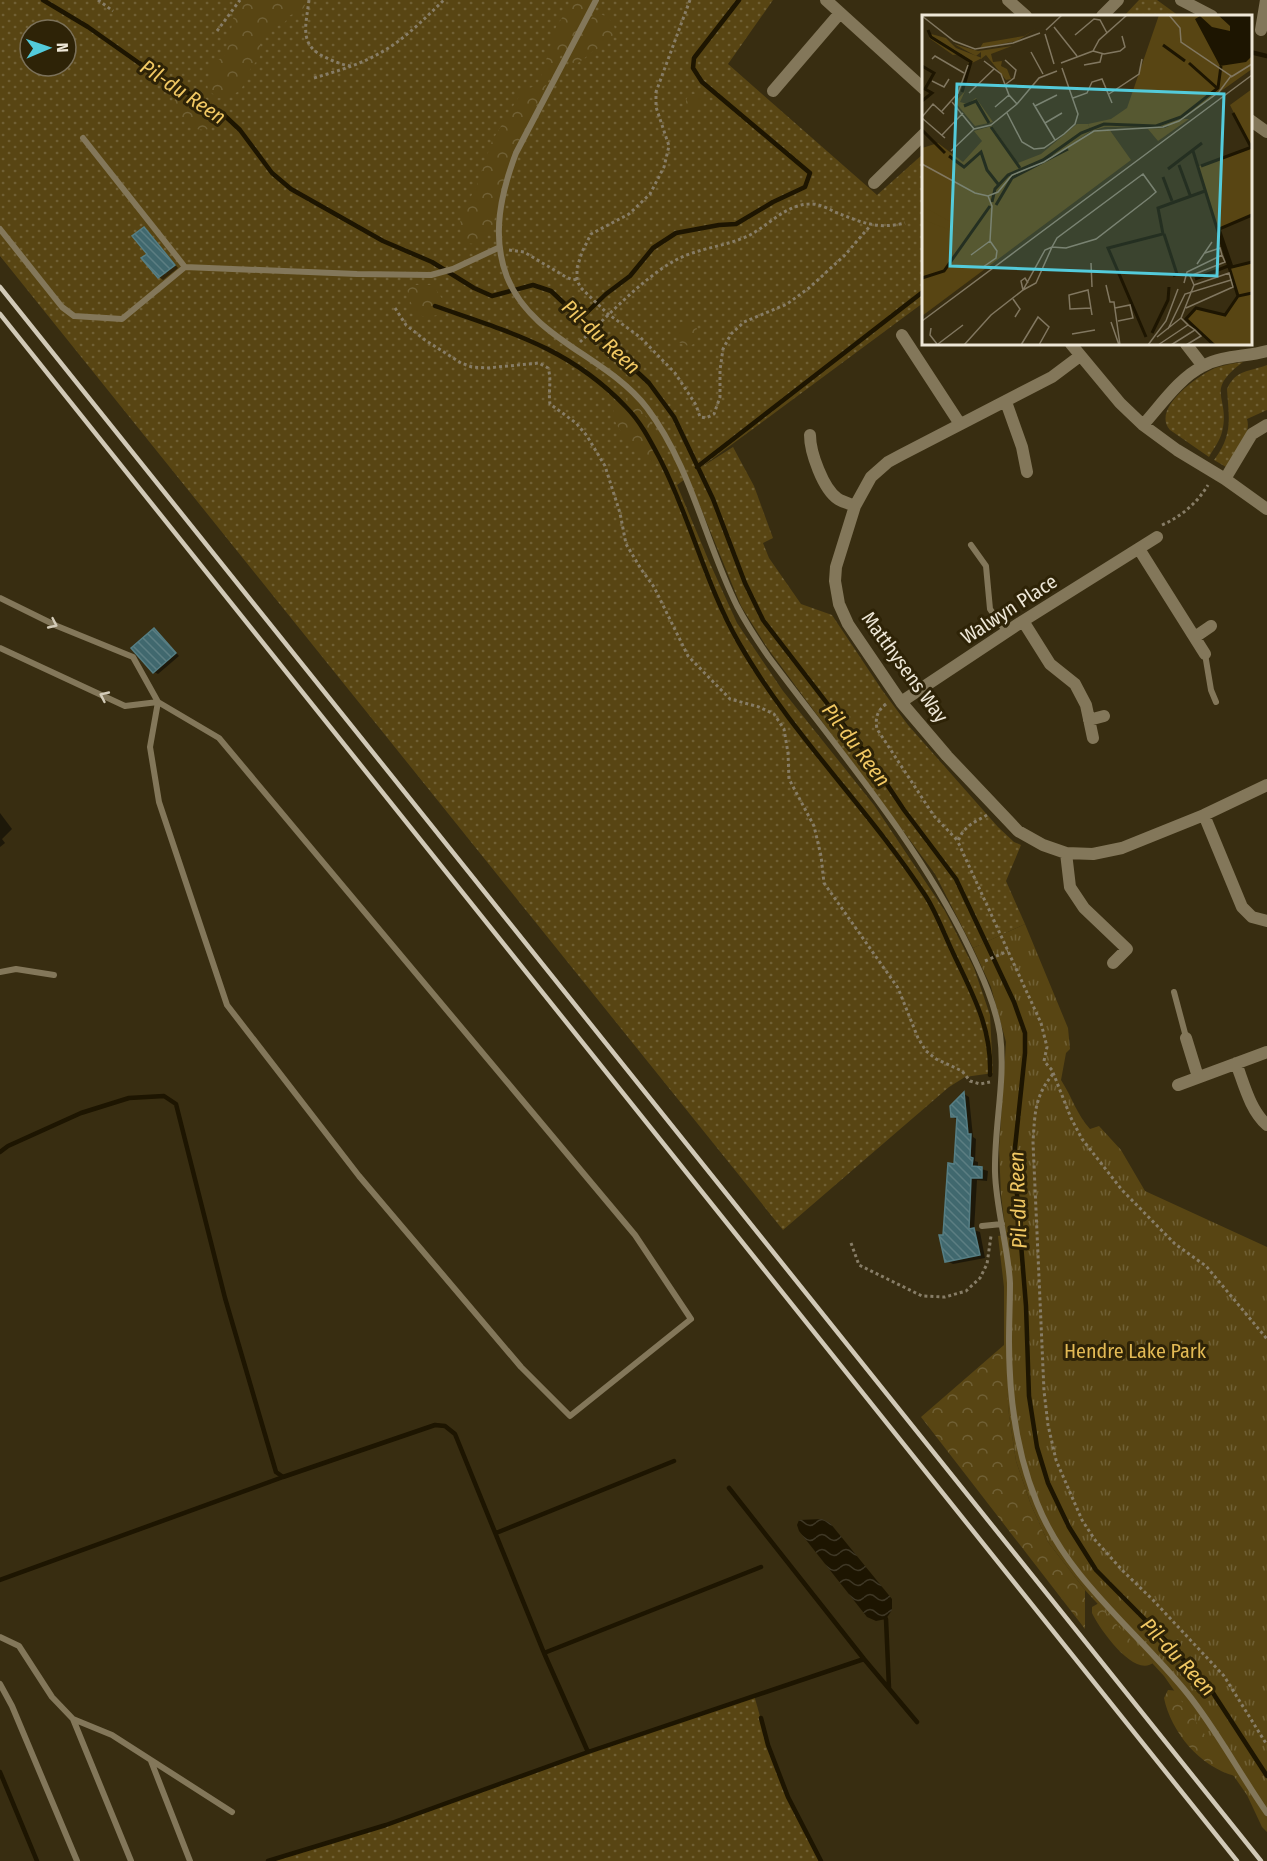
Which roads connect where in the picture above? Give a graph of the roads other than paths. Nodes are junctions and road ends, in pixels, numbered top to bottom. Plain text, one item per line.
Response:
1 (596, 0) edge
2 (826, 0) edge
3 (1008, 0) edge
4 (1118, 0) edge
5 (1181, 0) edge
6 (1266, 0) edge
7 (840, 13) junction
8 (1025, 15) edge
9 (1103, 15) edge
10 (1210, 15) edge
11 (1259, 30) edge
12 (922, 87) edge
13 (773, 91) dead end
14 (1252, 121) edge
15 (1267, 132) edge
16 (922, 136) edge
17 (83, 138) dead end
18 (874, 183) dead end
19 (0, 229) edge
20 (498, 248) junction
21 (185, 267) junction
22 (902, 335) dead end
23 (1072, 345) edge
24 (1187, 345) edge
25 (1267, 351) edge
26 (1080, 356) junction
27 (1203, 366) junction
28 (1006, 402) junction
29 (960, 424) junction
30 (1267, 424) edge
31 (1143, 425) junction
32 (810, 435) dead end
33 (1027, 472) dead end
34 (1220, 477) junction
35 (855, 506) junction
36 (1267, 509) edge
37 (1157, 537) road end
38 (971, 545) dead end
39 (1139, 549) junction
40 (0, 598) edge
41 (1023, 621) junction
42 (1211, 626) dead end
43 (1006, 633) junction
44 (1194, 637) junction
45 (0, 648) edge
46 (1205, 654) joint
47 (899, 699) junction
48 (158, 702) junction
49 (1216, 702) dead end
50 (1104, 716) dead end
51 (1089, 720) junction
52 (1093, 738) dead end
53 (1267, 784) edge
54 (1204, 815) junction
55 (1066, 852) junction
56 (1267, 921) edge
57 (1113, 963) dead end
58 (0, 972) edge
59 (54, 975) dead end
60 (1174, 992) dead end
61 (1186, 1038) joint
62 (1267, 1052) edge
63 (1236, 1063) junction
64 (1198, 1077) junction
65 (1178, 1085) dead end
66 (1267, 1125) edge
67 (1002, 1224) junction
68 (982, 1226) dead end
69 (0, 1638) edge
70 (0, 1684) edge
71 (74, 1719) junction
72 (151, 1761) junction
73 (232, 1812) dead end
74 (1267, 1813) edge
75 (77, 1861) edge
76 (131, 1861) edge
77 (190, 1861) edge

1 - 20 lane
2 - 7 street
3 - 8 street
4 - 9 street
5 - 10 street
6 - 11 street
7 - 12 street
7 - 13 street
14 - 15 street
16 - 18 street
17 - 21 lane
19 - 21 lane
20 - 21 lane
20 - 67 lane
22 - 29 street
23 - 26 street
24 - 27 street
25 - 27 street
26 - 28 street, Matthysens Way
26 - 31 street
27 - 31 street
28 - 29 street, Matthysens Way
28 - 33 street
29 - 35 street, Matthysens Way
30 - 34 street
31 - 34 street
32 - 35 street
34 - 36 street
35 - 47 street, Matthysens Way
37 - 39 street, Walwyn Place
38 - 43 lane
39 - 41 street, Walwyn Place
39 - 44 street
40 -> 48 lane
41 - 43 street, Walwyn Place
41 - 51 street
42 - 44 street
43 - 47 street, Walwyn Place
44 - 46 street
48 -> 45 lane
46 - 49 lane
47 - 55 street, Matthysens Way
48 - 48 lane
50 - 51 street
51 - 52 street
53 - 54 street, Matthysens Way
54 - 55 street, Matthysens Way
54 - 56 street
55 - 57 street
58 - 59 lane
60 - 61 lane
61 - 64 street
62 - 63 street
63 - 64 street
63 - 66 street
64 - 65 street
67 - 68 lane
67 - 74 lane
69 - 71 lane
70 - 75 lane
71 - 72 lane
71 - 76 lane
72 - 73 lane
72 - 77 lane

